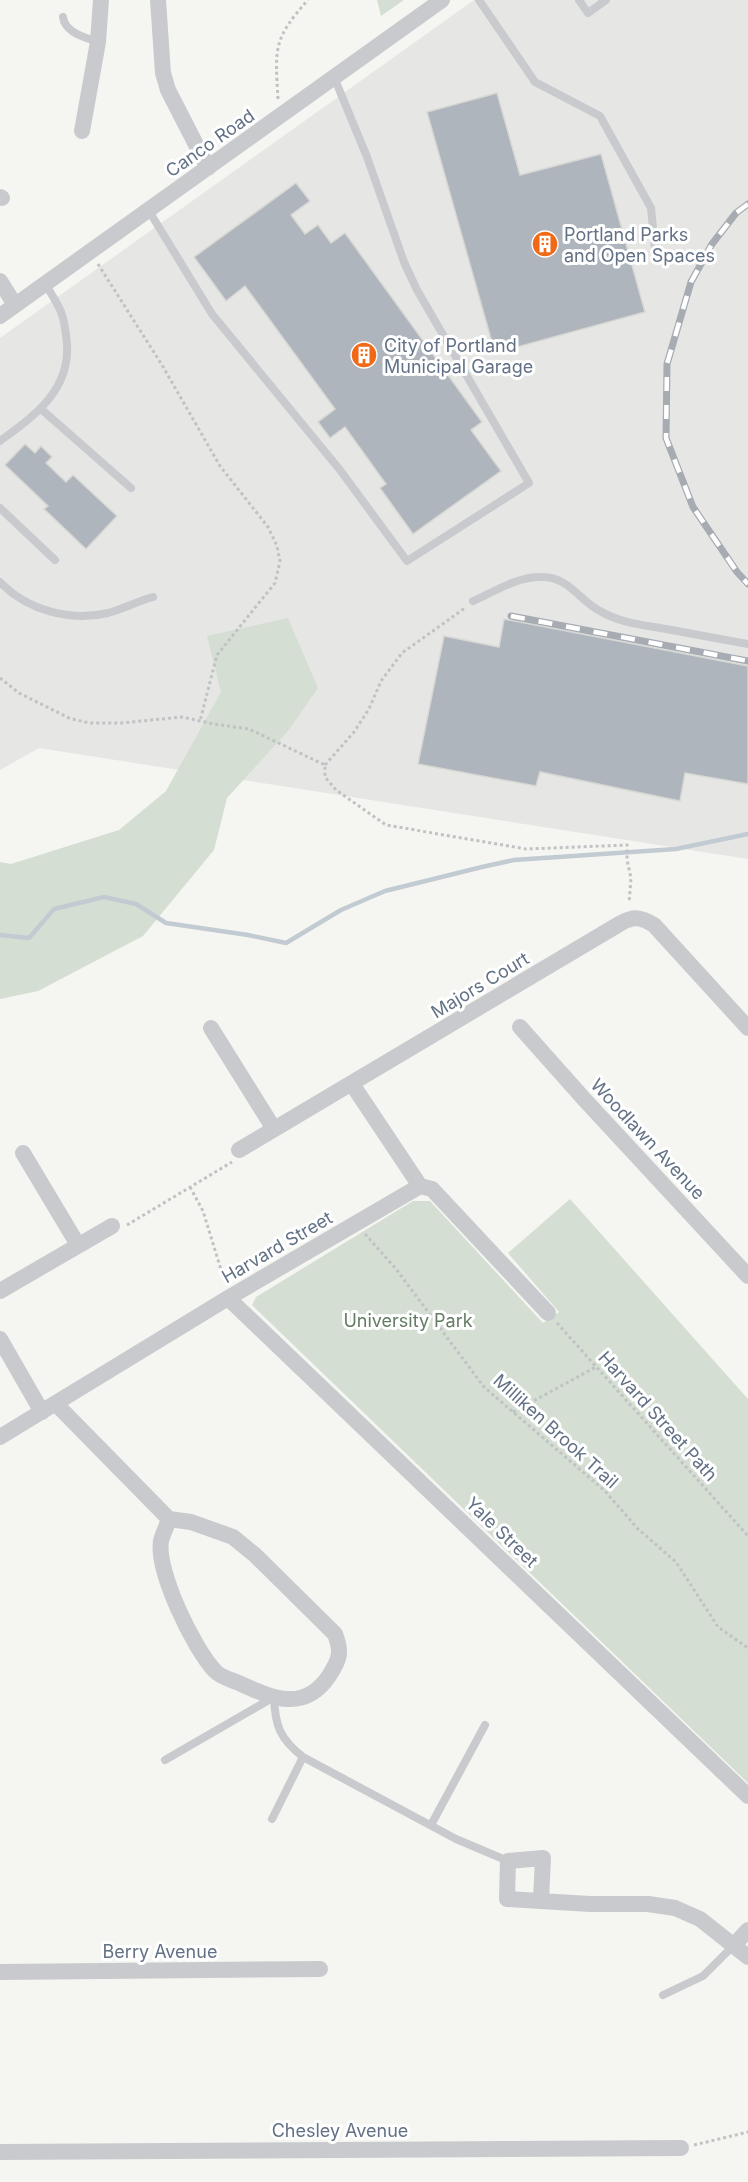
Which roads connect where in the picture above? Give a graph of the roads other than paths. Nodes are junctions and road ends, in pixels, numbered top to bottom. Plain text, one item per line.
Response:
1 (101, 0) edge
2 (158, 0) edge
3 (442, 0) edge
4 (479, 0) edge
5 (579, 0) edge
6 (606, 0) edge
7 (63, 17) dead end
8 (98, 42) junction
9 (334, 77) junction
10 (81, 131) dead end
11 (208, 168) junction
12 (149, 211) junction
13 (655, 249) dead end
14 (0, 281) edge
15 (45, 284) junction
16 (15, 305) junction
17 (0, 316) edge
18 (41, 409) junction
19 (0, 441) edge
20 (131, 488) dead end
21 (0, 508) edge
22 (55, 560) dead end
23 (0, 582) edge
24 (153, 597) dead end
25 (473, 602) road end
26 (748, 644) edge
27 (520, 1027) dead end
28 (211, 1028) dead end
29 (748, 1028) edge
30 (352, 1084) junction
31 (274, 1129) junction
32 (238, 1150) road end
33 (23, 1153) dead end
34 (420, 1186) junction
35 (112, 1226) road end
36 (78, 1245) junction
37 (748, 1276) edge
38 (0, 1292) edge
39 (231, 1297) junction
40 (548, 1313) road end
41 (0, 1339) edge
42 (49, 1408) junction
43 (0, 1437) edge
44 (169, 1519) junction
45 (274, 1697) junction
46 (485, 1725) dead end
47 (303, 1757) junction
48 (165, 1760) dead end
49 (748, 1796) edge
50 (272, 1819) dead end
51 (431, 1825) junction
52 (508, 1861) junction
53 (541, 1900) junction
54 (748, 1930) edge
55 (735, 1944) junction
56 (748, 1957) edge
57 (320, 1969) dead end
58 (0, 1971) edge
59 (663, 1995) dead end
60 (681, 2148) road end
61 (0, 2152) edge

1 - 8 street
2 - 11 street
3 - 9 street, Canco Road
4 - 13 lane
5 - 6 lane
7 - 8 lane
8 - 10 street
9 - 11 street, Canco Road
9 - 12 lane
11 - 12 street, Canco Road
12 - 15 street, Canco Road
14 - 16 street
15 - 16 street, Canco Road
15 - 18 lane
16 - 17 street, Canco Road
18 - 19 lane
18 - 20 lane
21 - 22 lane
23 - 24 lane
25 - 26 lane
27 - 37 street, Woodlawn Avenue
28 - 31 street
29 - 30 street, Majors Court
30 - 31 street, Majors Court
30 - 34 street
31 - 32 street, Majors Court
33 - 36 street
34 - 39 street, Harvard Street
34 - 40 street
35 - 36 street
36 - 38 street
39 - 42 street, Harvard Street
39 - 49 street, Yale Street
41 - 42 street
42 - 43 street, Harvard Street
42 - 44 street
44 - 45 street
44 - 45 street
45 - 47 lane
45 - 48 lane
46 - 51 lane
47 - 50 lane
47 - 51 lane
51 - 52 lane
52 - 53 street
52 - 53 street
53 - 55 street
54 - 55 street
55 - 56 street
55 - 59 lane
57 - 58 street, Berry Avenue
60 - 61 street, Chesley Avenue

